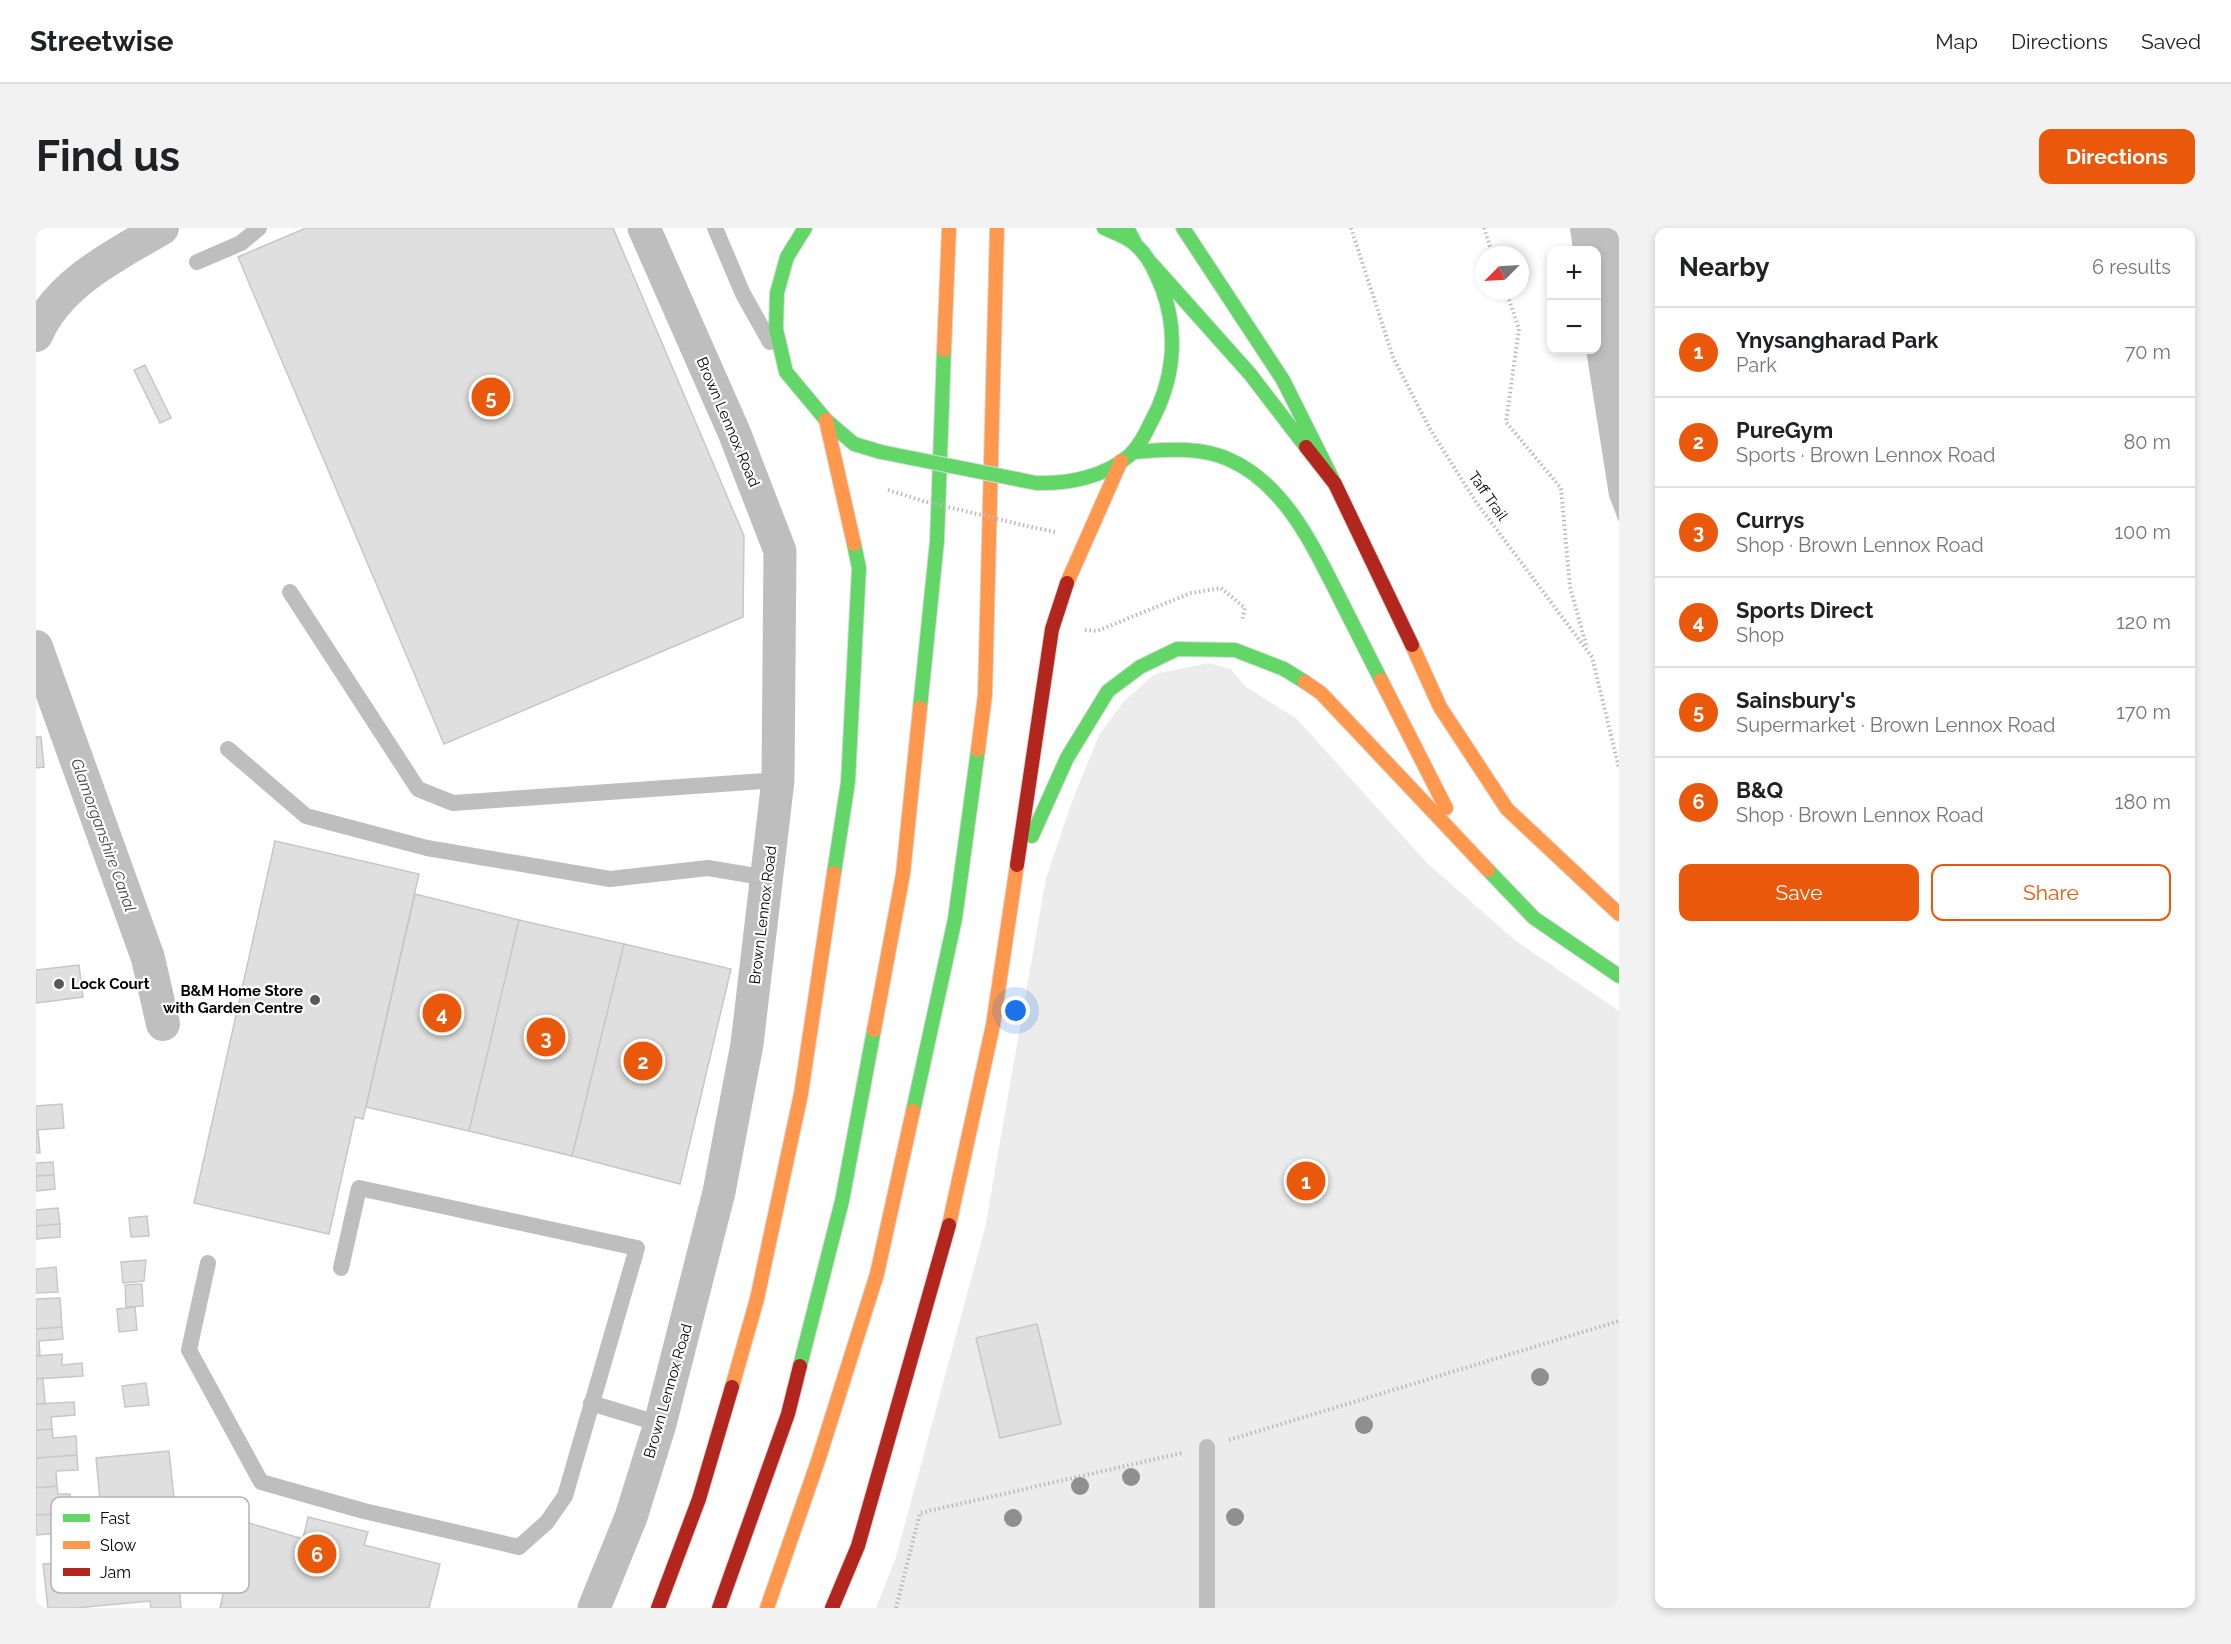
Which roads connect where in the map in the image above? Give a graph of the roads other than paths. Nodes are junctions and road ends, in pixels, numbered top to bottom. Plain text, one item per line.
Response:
1 (259, 228) edge
2 (644, 228) edge
3 (715, 228) edge
4 (805, 228) edge
5 (949, 228) edge
6 (997, 228) edge
7 (1104, 228) edge
8 (1127, 228) edge
9 (1184, 228) edge
10 (1135, 243) junction
11 (197, 262) dead end
12 (1151, 263) junction
13 (786, 372) junction
14 (826, 420) junction
15 (1134, 452) junction
16 (1121, 461) junction
17 (1335, 484) junction
18 (290, 592) dead end
19 (228, 749) dead end
20 (778, 780) junction
21 (1466, 845) junction
22 (1014, 876) junction
23 (768, 878) junction
24 (1619, 914) edge
25 (1619, 976) edge
26 (208, 1263) dead end
27 (341, 1268) dead end
28 (591, 1403) junction
29 (660, 1424) junction
30 (1207, 1447) road end
31 (594, 1608) edge
32 (658, 1608) edge
33 (719, 1608) edge
34 (768, 1608) edge
35 (832, 1608) edge
36 (1207, 1608) edge

1 - 11 lane
2 - 20 street, Brown Lennox Road
3 - 13 lane
4 - 13 main road
5 - 33 main road
6 - 34 main road
7 - 10 main road
8 - 10 main road
9 - 17 main road
10 - 12 main road
12 - 15 main road
12 - 17 main road
13 - 14 main road
14 - 16 main road, bridge
14 - 32 main road
15 - 16 main road
15 - 21 main road
16 - 22 main road
17 - 24 main road
18 - 20 lane
19 - 23 lane
20 - 23 street, Brown Lennox Road
21 - 22 main road
21 - 25 main road
22 - 35 main road
23 - 29 street, Brown Lennox Road
26 - 28 lane
27 - 28 lane
28 - 29 lane
29 - 31 street, Brown Lennox Road
30 - 36 lane

